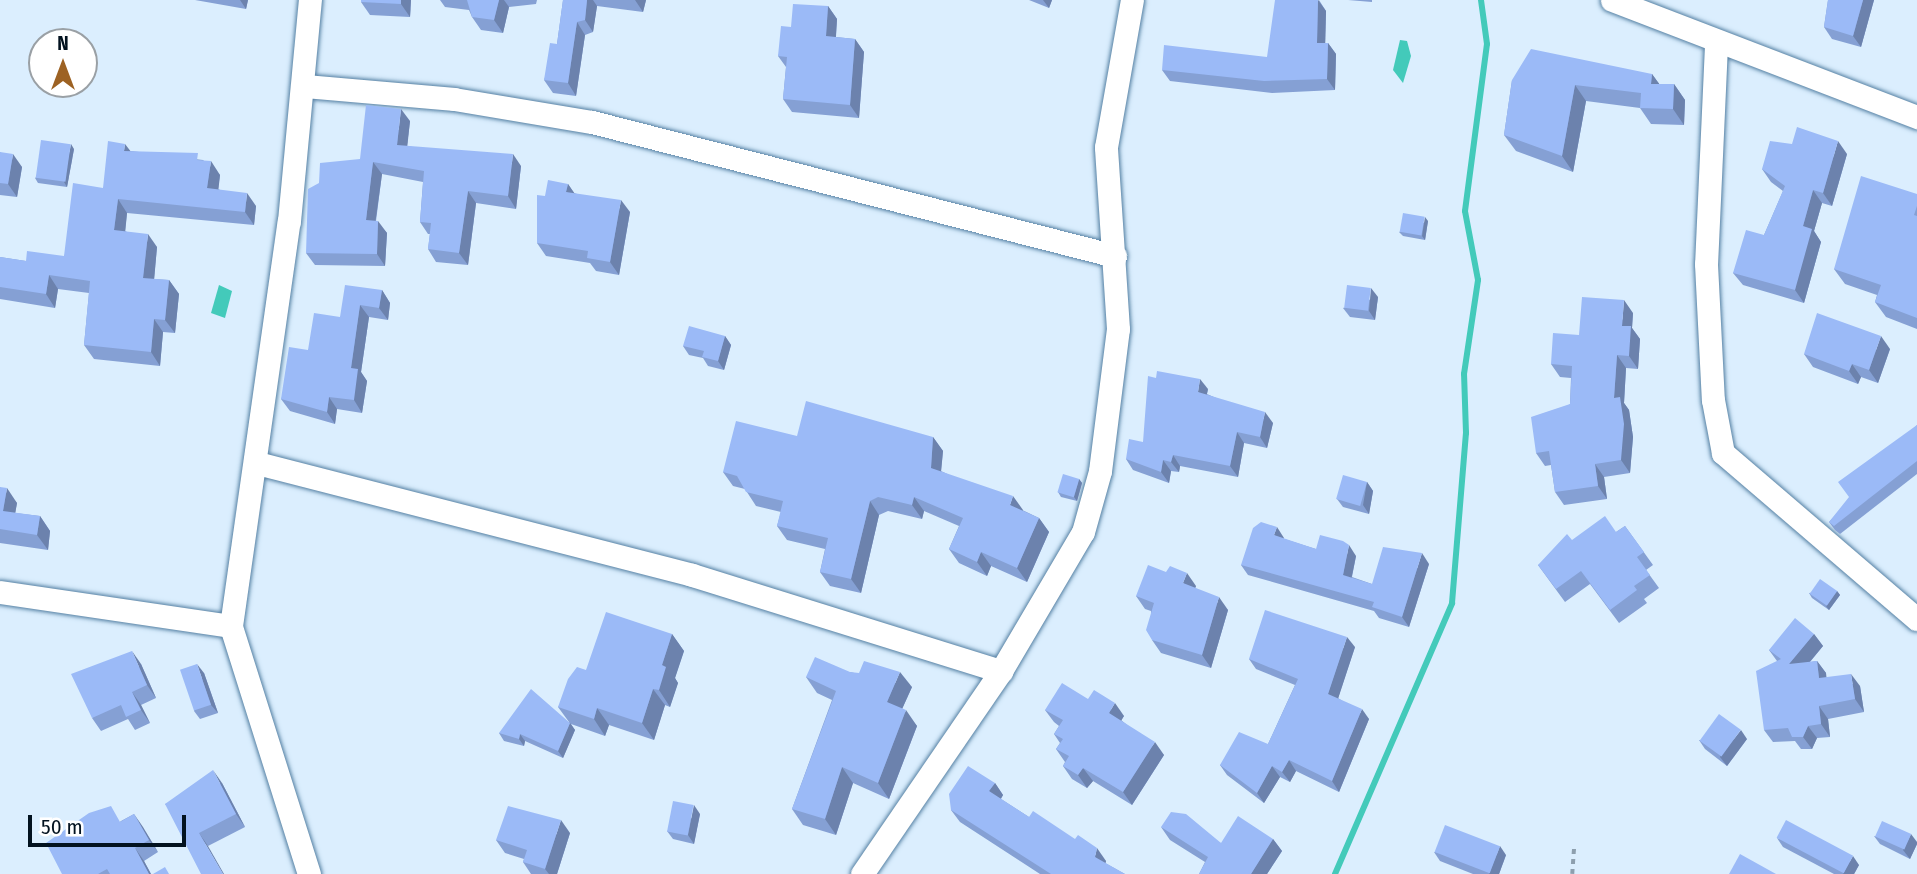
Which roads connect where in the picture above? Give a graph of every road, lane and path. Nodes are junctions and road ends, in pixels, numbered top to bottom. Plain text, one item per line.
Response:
1 (310, 0) edge
2 (1132, 0) edge
3 (1612, 0) edge
4 (1716, 45) junction
5 (304, 86) junction
6 (1917, 117) edge
7 (1115, 256) junction
8 (257, 463) junction
9 (0, 592) edge
10 (1917, 619) edge
11 (231, 626) junction
12 (1001, 671) junction
13 (1574, 846) dead end
14 (309, 874) edge
15 (862, 874) edge
16 (1572, 874) edge

1 - 5 street
2 - 7 street
3 - 4 street
4 - 6 street
4 - 10 street
5 - 7 street
5 - 8 street
7 - 12 street
8 - 11 street
8 - 12 street
9 - 11 street
11 - 14 street
12 - 15 street
13 - 16 path

